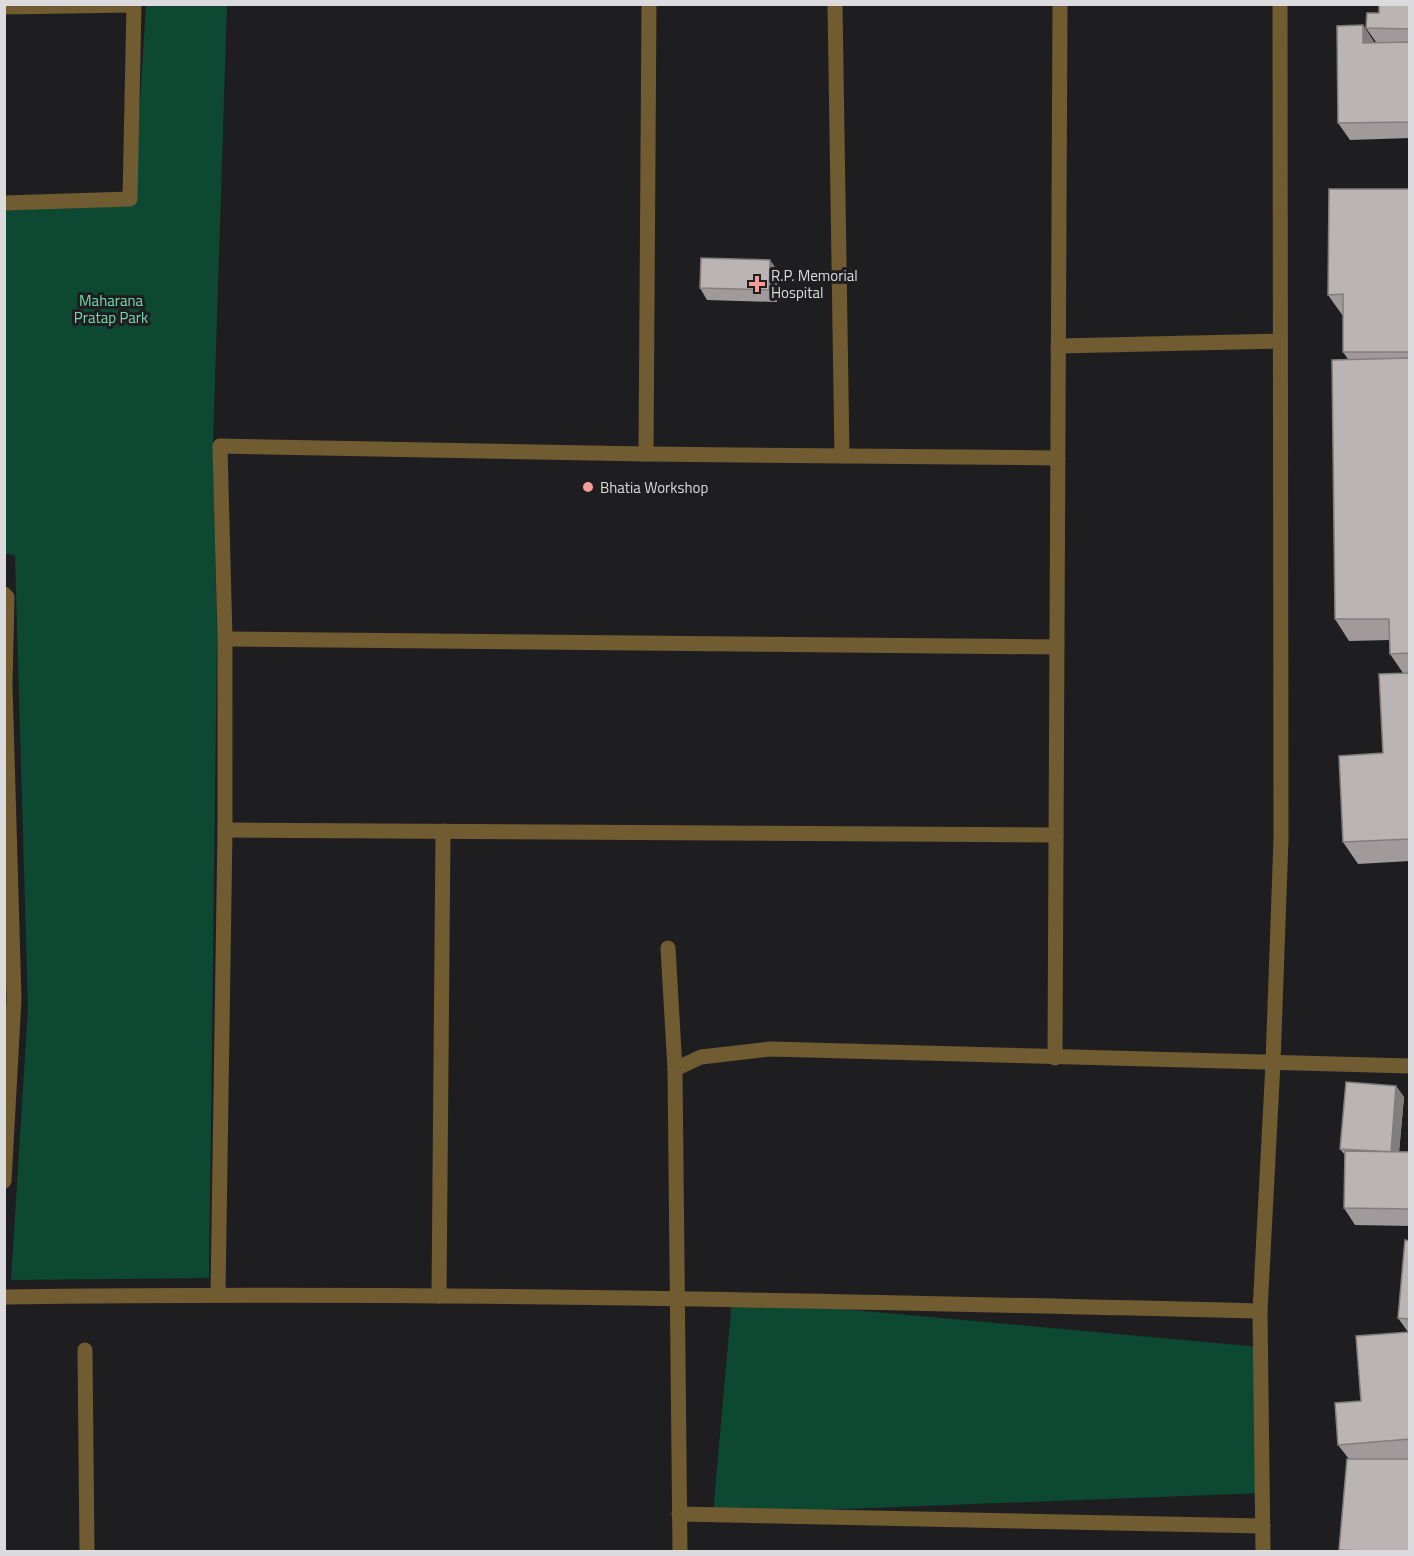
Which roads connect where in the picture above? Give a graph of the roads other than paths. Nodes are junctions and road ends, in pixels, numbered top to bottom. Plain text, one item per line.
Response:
1 (649, 4) edge
2 (835, 4) edge
3 (1060, 4) edge
4 (1280, 4) edge
5 (134, 5) edge
6 (4, 7) edge
7 (4, 203) edge
8 (1280, 341) junction
9 (1058, 346) junction
10 (646, 454) junction
11 (842, 456) junction
12 (1058, 458) junction
13 (4, 594) edge
14 (225, 639) junction
15 (1057, 648) junction
16 (225, 830) junction
17 (443, 831) junction
18 (1056, 835) junction
19 (668, 948) dead end
20 (1055, 1058) junction
21 (1273, 1063) junction
22 (1410, 1066) edge
23 (675, 1068) junction
24 (5, 1169) edge
25 (4, 1181) edge
26 (218, 1294) junction
27 (439, 1296) junction
28 (4, 1297) edge
29 (677, 1297) junction
30 (1260, 1311) junction
31 (85, 1350) dead end
32 (679, 1514) junction
33 (1263, 1526) junction
34 (87, 1551) edge
35 (680, 1551) edge
36 (1263, 1551) edge

1 - 10 street
2 - 11 street
3 - 9 street
4 - 8 street
5 - 6 street
5 - 7 street
8 - 9 street
8 - 21 street
9 - 12 street
10 - 11 street
10 - 14 street
11 - 12 street
12 - 15 street
13 - 24 street
14 - 15 street
14 - 16 street
15 - 18 street
16 - 17 street
16 - 26 street
17 - 18 street
17 - 27 street
18 - 20 street
19 - 23 street
20 - 21 street
20 - 23 street
21 - 22 street
21 - 30 street
23 - 29 street
24 - 25 street
26 - 27 street
26 - 28 street
27 - 29 street
29 - 30 street
29 - 32 street
30 - 33 street
31 - 34 street
32 - 33 street
32 - 35 street
33 - 36 street

